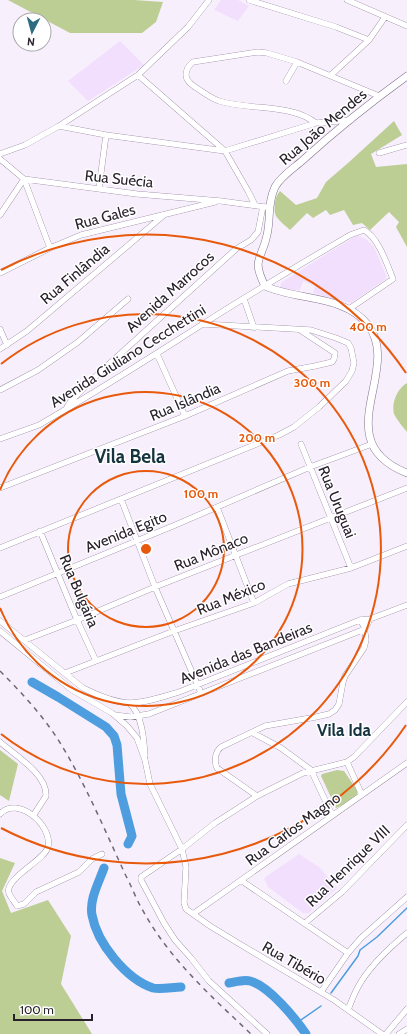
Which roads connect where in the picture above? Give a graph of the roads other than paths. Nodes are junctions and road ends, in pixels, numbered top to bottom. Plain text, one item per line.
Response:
1 (209, 0) edge
2 (249, 0) edge
3 (347, 0) edge
4 (385, 17) junction
5 (407, 26) edge
6 (370, 40) junction
7 (297, 62) junction
8 (138, 75) junction
9 (331, 75) junction
10 (407, 76) edge
11 (286, 81) dead end
12 (380, 96) junction
13 (351, 120) junction
14 (316, 123) junction
15 (59, 126) junction
16 (106, 135) junction
17 (407, 145) edge
18 (224, 151) junction
19 (379, 153) dead end
20 (0, 154) edge
21 (0, 160) edge
22 (24, 179) junction
23 (99, 188) junction
24 (222, 201) junction
25 (255, 205) junction
26 (266, 207) junction
27 (0, 215) edge
28 (164, 215) junction
29 (50, 248) junction
30 (0, 273) edge
31 (264, 286) junction
32 (128, 299) dead end
33 (244, 299) junction
34 (348, 309) junction
35 (202, 324) junction
36 (254, 328) junction
37 (0, 329) edge
38 (300, 329) junction
39 (7, 345) junction
40 (0, 349) edge
41 (157, 354) junction
42 (0, 390) edge
43 (66, 409) junction
44 (185, 416) junction
45 (0, 439) edge
46 (301, 444) dead end
47 (372, 444) junction
48 (310, 468) junction
49 (407, 473) edge
50 (0, 488) edge
51 (407, 488) edge
52 (121, 499) junction
53 (217, 507) junction
54 (330, 518) junction
55 (40, 531) junction
56 (137, 540) junction
57 (407, 546) edge
58 (0, 548) edge
59 (235, 556) junction
60 (351, 568) junction
61 (58, 574) junction
62 (155, 587) junction
63 (0, 597) edge
64 (254, 603) junction
65 (407, 605) edge
66 (370, 619) junction
67 (0, 620) edge
68 (78, 620) junction
69 (360, 620) junction
70 (365, 629) junction
71 (0, 631) edge
72 (174, 631) junction
73 (25, 640) junction
74 (277, 653) junction
75 (96, 661) junction
76 (280, 662) junction
77 (65, 674) junction
78 (198, 685) junction
79 (201, 693) junction
80 (116, 700) junction
81 (407, 702) edge
82 (129, 703) junction
83 (112, 713) junction
84 (139, 717) junction
85 (253, 733) junction
86 (0, 742) edge
87 (145, 760) junction
88 (347, 762) junction
89 (407, 763) edge
90 (312, 770) junction
91 (362, 795) junction
92 (257, 796) junction
93 (0, 814) edge
94 (332, 815) junction
95 (33, 816) junction
96 (407, 825) edge
97 (182, 849) junction
98 (102, 854) dead end
99 (242, 881) junction
100 (407, 897) edge
101 (193, 914) junction
102 (306, 923) junction
103 (407, 933) edge
104 (348, 953) junction
105 (321, 992) junction
106 (407, 1009) edge
107 (348, 1010) junction
108 (407, 1029) edge
109 (266, 1034) edge
110 (382, 1034) edge
111 (386, 1034) edge
112 (399, 1034) edge

1 - 8 street
2 - 6 street
3 - 4 street
4 - 5 street
4 - 6 street
6 - 9 street
7 - 9 street
7 - 11 street
7 - 14 street
8 - 15 street
8 - 18 street
9 - 12 street
10 - 12 main road, Rua João Mendes
12 - 13 main road, Rua João Mendes
13 - 14 street
13 - 26 main road, Rua João Mendes
14 - 18 street
15 - 16 street
15 - 20 street
16 - 18 street
16 - 23 street
17 - 19 street
18 - 25 street
21 - 22 street
22 - 23 street, Rua Suécia
22 - 27 street
22 - 29 street
23 - 24 street, Rua Suécia
24 - 25 street, Rua Suécia
24 - 28 street, Rua Gales
25 - 26 street, Rua Suécia
26 - 31 main road, Rua João Mendes
26 - 43 street, Avenida Marrocos
28 - 29 street, Rua Gales
28 - 39 street, Rua Finlândia
29 - 30 street, Rua Gales
31 - 33 street, Avenida Giuliano Cecchettini
31 - 34 main road
31 - 34 street, Avenida Giuliano Cecchettini
32 - 42 street
33 - 35 street, Avenida Giuliano Cecchettini
33 - 36 street
34 - 47 main road
35 - 36 street
35 - 41 street, Avenida Giuliano Cecchettini
36 - 38 street
37 - 39 street
38 - 44 street, Rua Islândia
38 - 52 street
39 - 40 street, Rua Finlândia
41 - 43 street, Avenida Giuliano Cecchettini
41 - 44 street
43 - 45 street, Avenida Giuliano Cecchettini
44 - 50 street, Rua Islândia
46 - 48 street, Rua Uruguai
47 - 48 street, Avenida Egito
47 - 49 main road
48 - 53 street, Avenida Egito
48 - 54 street, Rua Uruguai
51 - 54 street, Rua Mônaco
52 - 55 street
52 - 56 street
53 - 56 street, Avenida Egito
53 - 59 street
54 - 59 street, Rua Mônaco
54 - 60 street, Rua Uruguai
55 - 58 street
55 - 61 street, Rua Bulgária
56 - 61 street, Avenida Egito
56 - 62 street
57 - 60 street, Rua México
59 - 62 street, Rua Mônaco
59 - 64 street
60 - 64 street, Rua México
61 - 63 street, Avenida Egito
61 - 68 street, Rua Bulgária
62 - 68 street, Rua Mônaco
62 - 72 street
64 - 72 street, Rua México
65 - 66 street, Avenida das Bandeiras
66 - 69 street, Avenida das Bandeiras
66 - 70 street
67 - 73 street
68 - 73 street, Rua Mônaco
68 - 75 street, Rua Bulgária
69 - 70 street
69 - 74 street, Avenida das Bandeiras
70 - 76 street, Avenida das Bandeiras
70 - 85 street
71 - 83 street
72 - 75 street, Rua México
72 - 78 street
73 - 77 street
74 - 76 street
74 - 78 street, Avenida das Bandeiras
75 - 77 street, Rua México
76 - 79 street, Avenida das Bandeiras
77 - 80 street
78 - 79 street
78 - 82 street, Avenida das Bandeiras
79 - 84 street, Avenida das Bandeiras
80 - 82 street
80 - 83 street
81 - 88 street
82 - 84 street
83 - 84 street
83 - 87 street
84 - 87 street
85 - 90 street
85 - 92 street
86 - 95 street
87 - 97 street
88 - 90 street
88 - 91 street
89 - 91 street, Rua Carlos Magno
90 - 92 street
90 - 94 street
91 - 94 street, Rua Carlos Magno
92 - 97 street
93 - 95 street
94 - 99 street, Rua Carlos Magno
95 - 98 street
96 - 102 street, Rua Henrique VIII
97 - 101 street, Rua Tibério
97 - 109 street
99 - 101 street, Rua Carlos Magno
99 - 102 street
100 - 104 street
101 - 105 street, Rua Tibério
102 - 104 street
103 - 107 street
104 - 105 street
105 - 107 street, Rua Tibério
106 - 111 street
107 - 110 street, Rua Tibério
108 - 112 street

